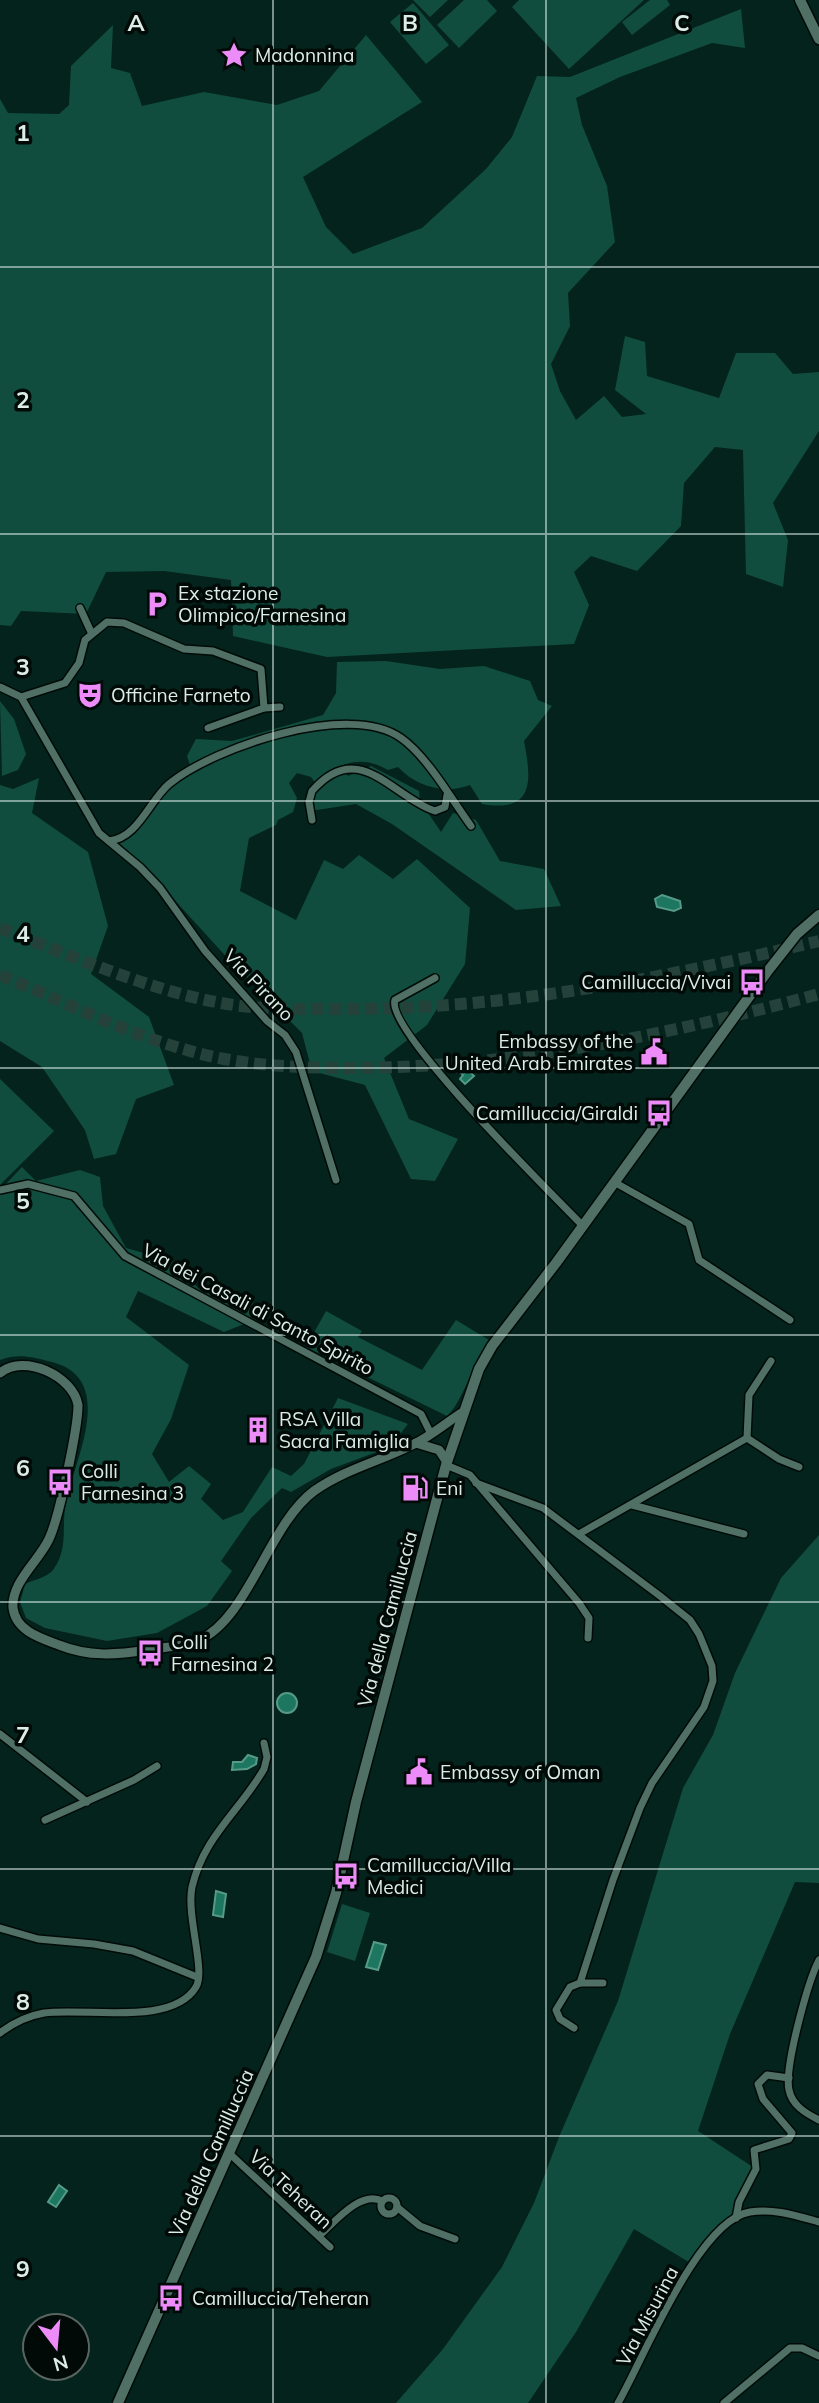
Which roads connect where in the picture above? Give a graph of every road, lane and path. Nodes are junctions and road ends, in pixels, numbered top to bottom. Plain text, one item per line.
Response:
1 (800, 0) edge
2 (810, 0) edge
3 (809, 18) junction
4 (819, 39) edge
5 (80, 608) dead end
6 (91, 632) junction
7 (0, 687) edge
8 (21, 698) junction
9 (280, 706) dead end
10 (264, 708) junction
11 (208, 728) dead end
12 (447, 794) junction
13 (312, 820) dead end
14 (471, 826) dead end
15 (109, 841) junction
16 (819, 915) edge
17 (435, 978) dead end
18 (336, 1180) dead end
19 (614, 1182) junction
20 (0, 1190) edge
21 (583, 1226) junction
22 (790, 1320) dead end
23 (771, 1361) dead end
24 (0, 1373) edge
25 (463, 1412) junction
26 (430, 1432) junction
27 (747, 1437) junction
28 (416, 1443) junction
29 (446, 1464) junction
30 (799, 1467) dead end
31 (476, 1483) junction
32 (631, 1505) junction
33 (579, 1534) junction
34 (744, 1534) dead end
35 (588, 1638) dead end
36 (0, 1734) edge
37 (264, 1743) dead end
38 (157, 1766) dead end
39 (87, 1802) junction
40 (45, 1820) dead end
41 (0, 1928) edge
42 (819, 1960) edge
43 (197, 1977) junction
44 (580, 1983) junction
45 (603, 1983) dead end
46 (574, 2028) dead end
47 (0, 2033) edge
48 (789, 2078) junction
49 (819, 2120) edge
50 (230, 2154) junction
51 (736, 2218) junction
52 (819, 2222) edge
53 (319, 2236) junction
54 (455, 2239) dead end
55 (330, 2247) dead end
56 (819, 2356) edge
57 (118, 2403) edge
58 (618, 2403) edge
59 (723, 2403) edge

1 - 3 main road
2 - 3 main road
3 - 4 main road
5 - 6 street
6 - 8 street
6 - 10 street
7 - 8 street
8 - 15 street, Via Pirano
9 - 10 street
10 - 11 street
12 - 13 street
12 - 14 street
12 - 15 street
15 - 18 street, Via Pirano
16 - 19 main road, Via della Camilluccia
17 - 21 street
19 - 21 main road, Via della Camilluccia
19 - 22 street
20 - 26 street, Via dei Casali di Santo Spirito
21 - 25 main road, Via della Camilluccia
23 - 27 street
24 - 28 street
25 - 26 street
25 - 29 main road, Via della Camilluccia
26 - 28 street
27 - 30 street
27 - 32 street
28 - 29 street
29 - 31 street
29 - 50 main road, Via della Camilluccia
31 - 33 street
31 - 35 street
32 - 33 street
32 - 34 street
33 - 44 street
36 - 39 street
37 - 43 street
38 - 39 street
39 - 40 street
41 - 43 street
42 - 48 street
43 - 47 street
44 - 45 street
44 - 46 street
48 - 49 street
48 - 51 street
50 - 53 street, Via Teheran
50 - 57 main road, Via della Camilluccia
51 - 52 street
51 - 58 street, Via Misurina
53 - 54 street
53 - 55 street, Via Teheran
56 - 59 street

